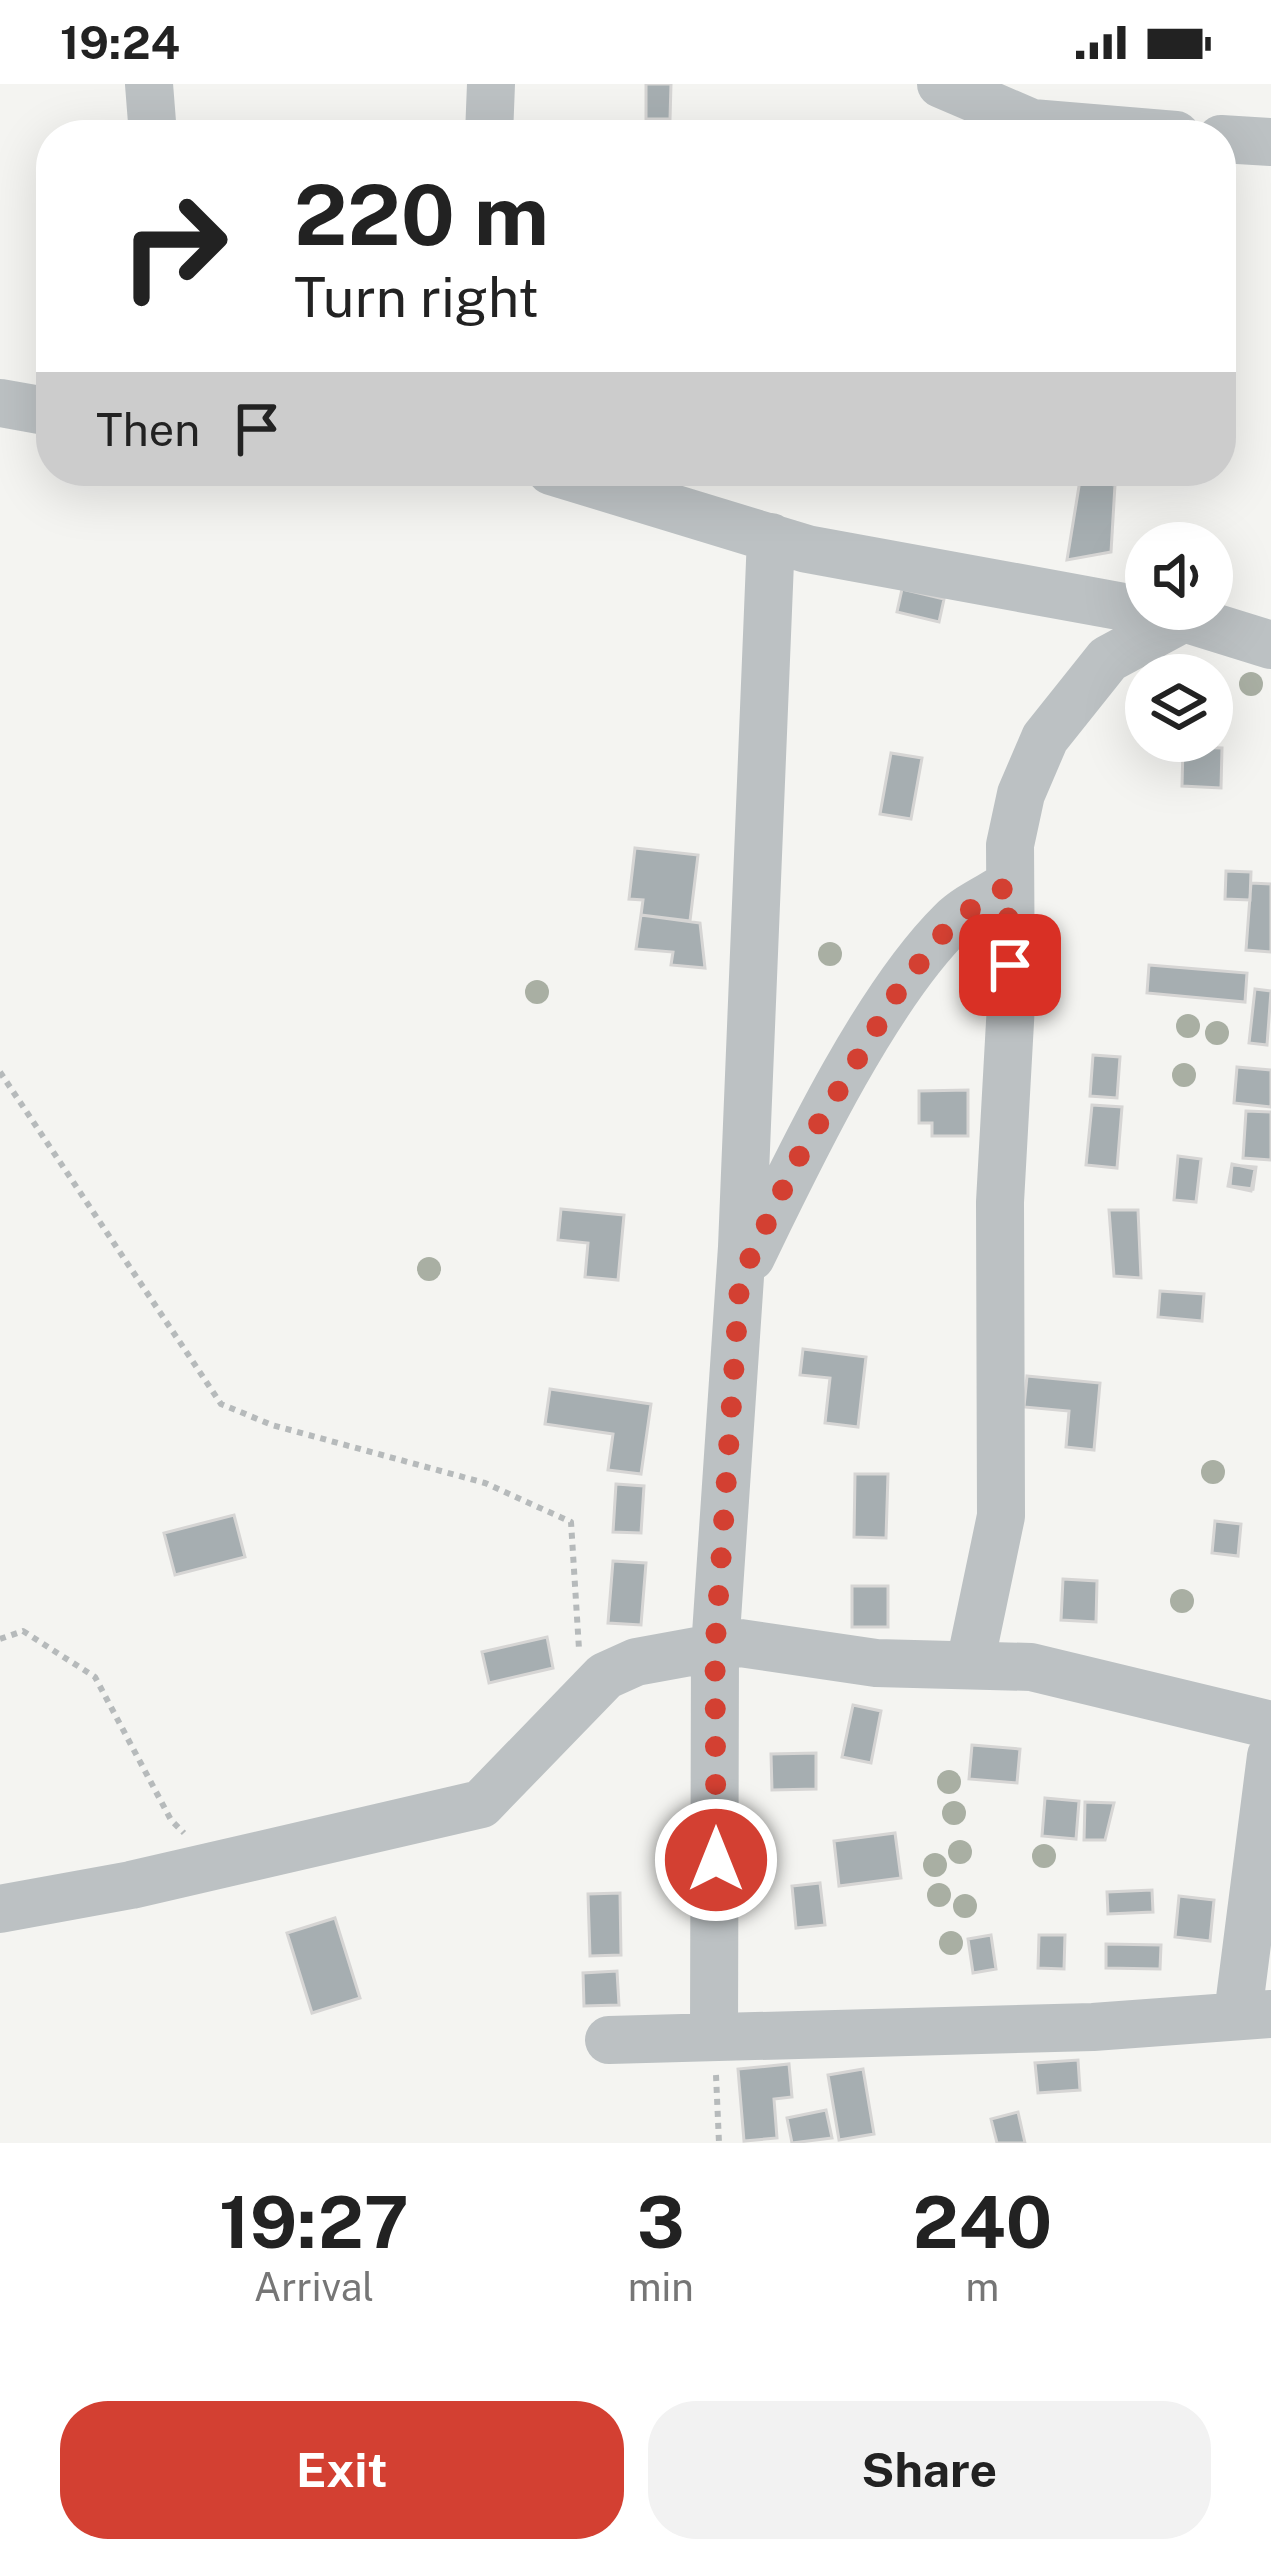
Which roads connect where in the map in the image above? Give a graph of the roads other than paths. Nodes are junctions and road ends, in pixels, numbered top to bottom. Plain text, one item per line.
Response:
1 (149, 84) edge
2 (491, 84) edge
3 (941, 84) edge
4 (152, 120) edge
5 (490, 120) edge
6 (1025, 120) edge
7 (1236, 140) edge
8 (1271, 142) edge
9 (0, 403) edge
10 (36, 409) edge
11 (610, 486) edge
12 (771, 537) junction
13 (1125, 607) edge
14 (1162, 630) edge
15 (1223, 630) edge
16 (1271, 645) edge
17 (1007, 886) junction
18 (740, 1279) junction
19 (715, 1648) junction
20 (970, 1664) junction
21 (1271, 1725) edge
22 (1271, 1756) edge
23 (1263, 1862) edge
24 (0, 1909) edge
25 (1255, 2014) edge
26 (714, 2037) junction
27 (609, 2040) dead end

1 - 4 street
2 - 5 street
3 - 6 street
7 - 8 street
9 - 10 street
11 - 12 street
12 - 13 street
12 - 18 street
14 - 17 street
15 - 16 street
17 - 18 street
17 - 20 street
18 - 19 street
19 - 20 street
19 - 24 street
19 - 26 street
20 - 21 street
22 - 23 street
23 - 25 street
25 - 26 street
26 - 27 street

